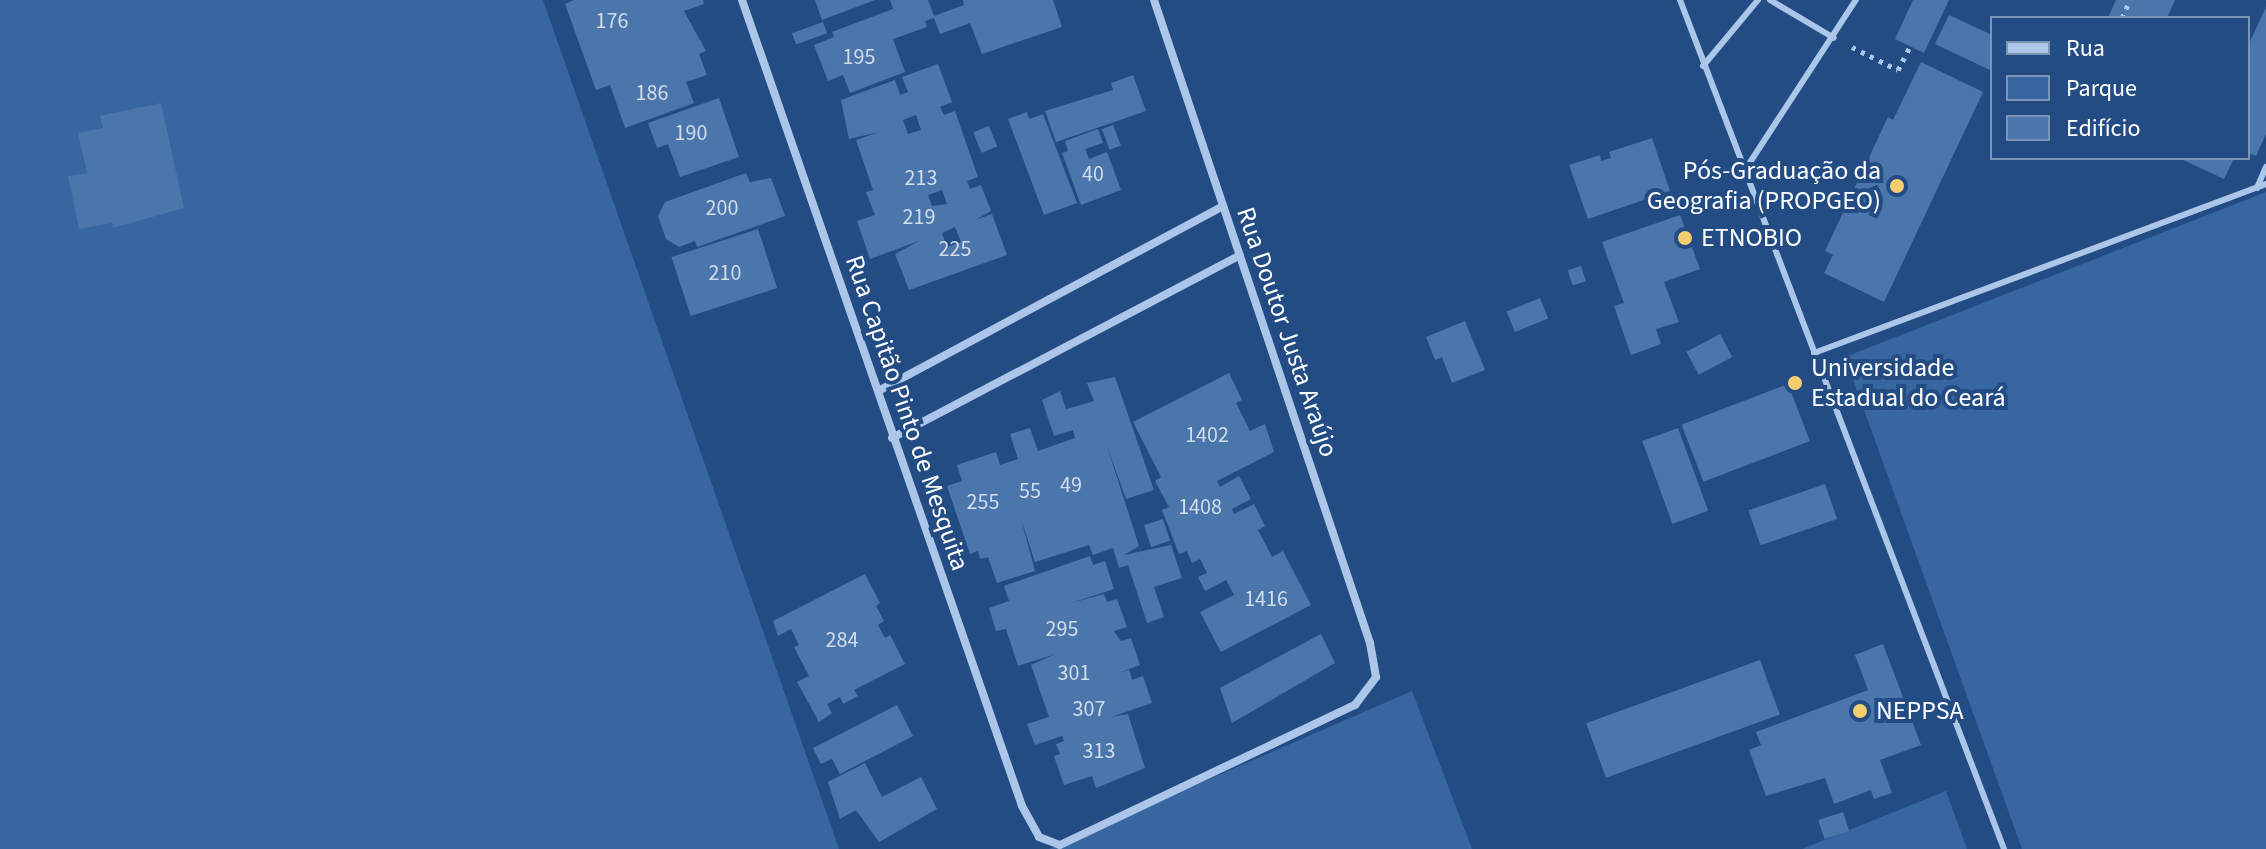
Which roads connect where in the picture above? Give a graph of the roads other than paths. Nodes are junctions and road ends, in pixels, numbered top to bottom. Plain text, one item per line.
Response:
1 (742, 0) edge
2 (1154, 0) edge
3 (1680, 0) edge
4 (1758, 0) edge
5 (1770, 0) edge
6 (1856, 0) edge
7 (1834, 38) junction
8 (1703, 66) junction
9 (2266, 167) edge
10 (1745, 170) junction
11 (2266, 184) edge
12 (2257, 188) junction
13 (1223, 206) junction
14 (1240, 255) junction
15 (1814, 353) junction
16 (880, 390) junction
17 (892, 438) junction
18 (1039, 837) joint
19 (2004, 849) edge

1 - 16 street, Rua Capitão Pinto de Mesquita
2 - 13 street, Rua Doutor Justa Araújo
3 - 8 lane
4 - 8 lane
5 - 7 lane
6 - 7 lane
7 - 10 lane
8 - 10 lane
9 - 12 lane
10 - 15 lane
11 - 12 lane
12 - 15 lane
13 - 14 street, Rua Doutor Justa Araújo
13 - 16 street
14 - 17 street
14 - 18 street, Rua Doutor Justa Araújo
15 - 19 lane
16 - 17 street, Rua Capitão Pinto de Mesquita
17 - 18 street, Rua Capitão Pinto de Mesquita

